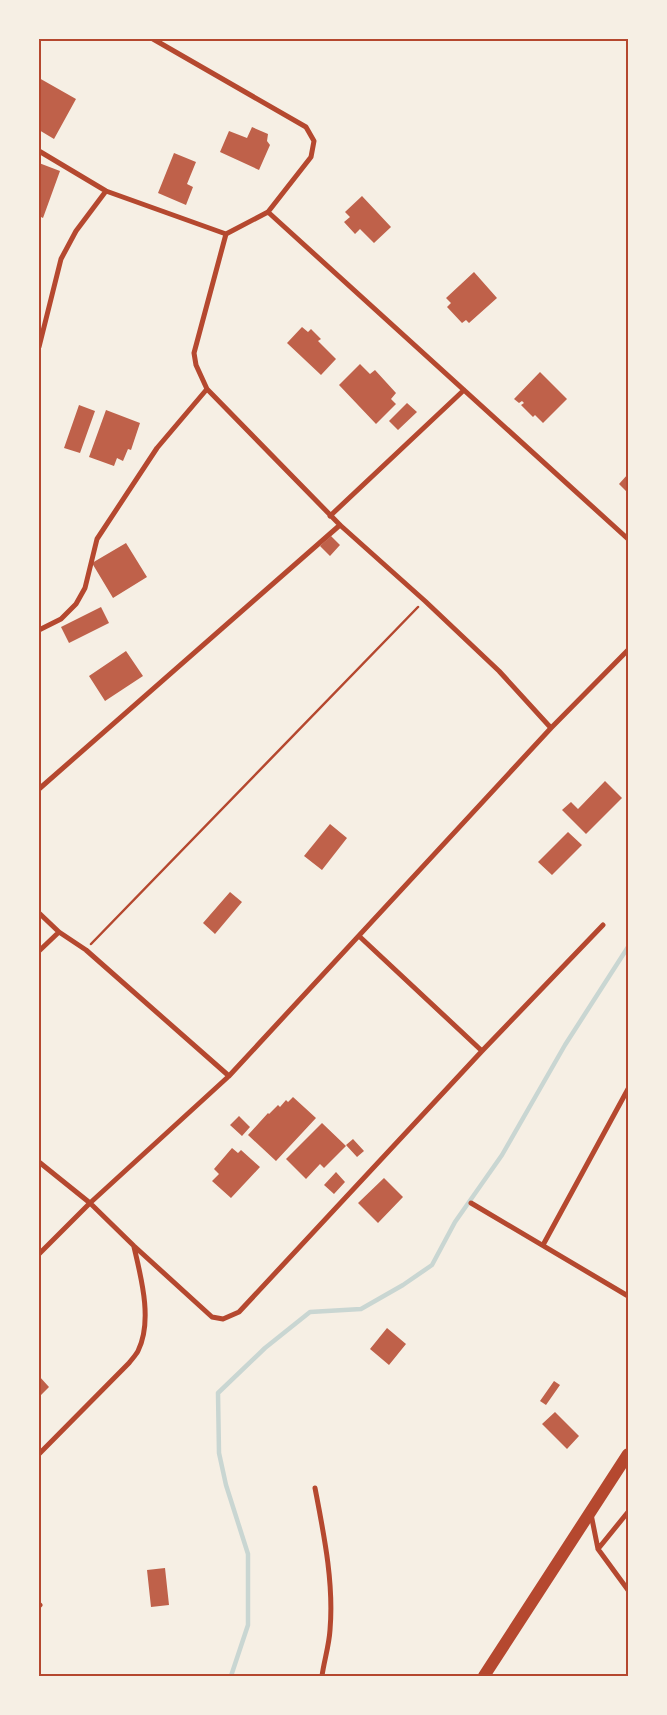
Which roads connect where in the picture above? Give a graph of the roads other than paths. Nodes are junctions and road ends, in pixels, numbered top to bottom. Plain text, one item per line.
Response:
1 (153, 39) edge
2 (39, 151) edge
3 (106, 191) junction
4 (268, 212) junction
5 (226, 234) junction
6 (39, 347) edge
7 (207, 389) junction
8 (464, 390) junction
9 (330, 516) junction
10 (340, 526) junction
11 (628, 539) edge
12 (39, 630) edge
13 (628, 650) edge
14 (551, 728) junction
15 (39, 787) edge
16 (39, 913) edge
17 (603, 925) dead end
18 (58, 932) junction
19 (359, 936) junction
20 (39, 951) edge
21 (482, 1051) junction
22 (229, 1076) junction
23 (628, 1089) edge
24 (39, 1162) edge
25 (471, 1202) dead end
26 (90, 1203) junction
27 (542, 1245) junction
28 (134, 1246) junction
29 (39, 1254) edge
30 (628, 1296) edge
31 (39, 1454) edge
32 (628, 1454) edge
33 (315, 1488) dead end
34 (591, 1511) junction
35 (628, 1512) edge
36 (598, 1549) junction
37 (628, 1590) edge
38 (322, 1676) edge
39 (484, 1676) edge

1 - 4 street
2 - 3 street
3 - 5 street
3 - 6 street
4 - 5 street
4 - 8 street
5 - 7 street
7 - 9 street
7 - 12 street
8 - 9 street
8 - 11 street
9 - 10 street
10 - 14 street
10 - 15 street
13 - 14 street
14 - 19 street
16 - 18 street
17 - 21 street
18 - 20 street
18 - 22 street
19 - 21 street
19 - 22 street
21 - 28 street
22 - 26 street
23 - 27 street
24 - 26 street
25 - 27 street
26 - 28 street
26 - 29 street
27 - 30 street
28 - 31 street
32 - 34 main road
33 - 38 street
34 - 36 street
34 - 39 main road
35 - 36 street
36 - 37 street

